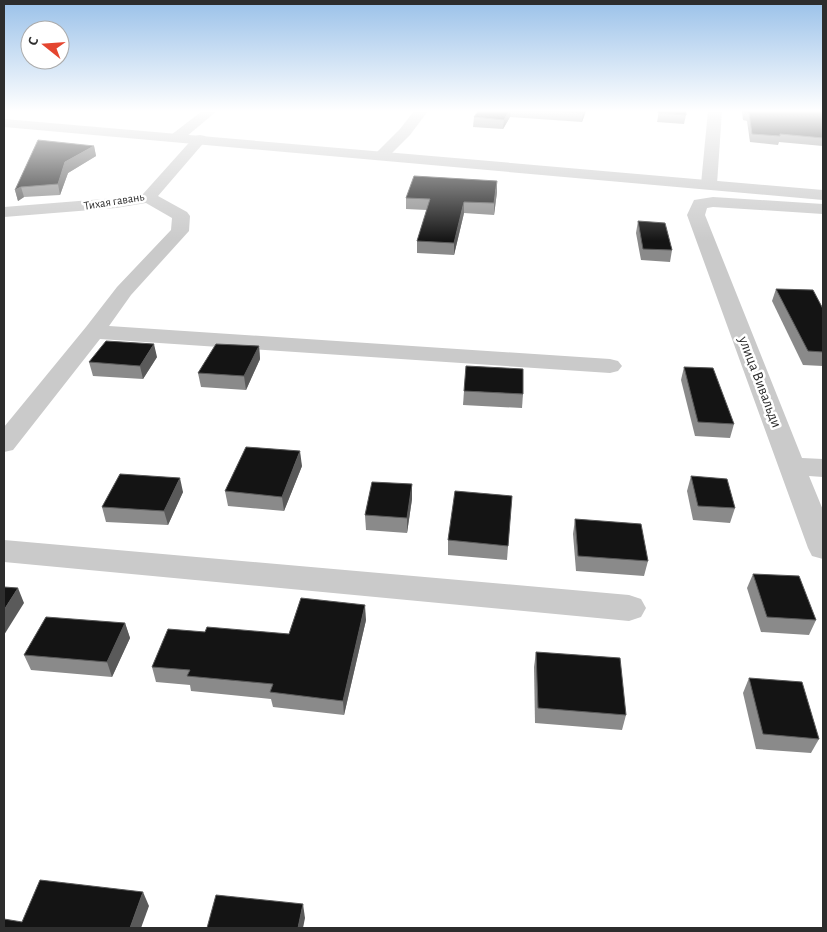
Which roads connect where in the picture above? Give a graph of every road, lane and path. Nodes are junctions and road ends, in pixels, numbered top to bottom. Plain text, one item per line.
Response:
1 (187, 154) edge
2 (376, 154) edge
3 (711, 154) edge
4 (382, 155) joint
5 (709, 184) junction
6 (823, 195) edge
7 (148, 198) junction
8 (823, 209) edge
9 (4, 212) edge
10 (94, 332) junction
11 (610, 366) dead end
12 (4, 444) edge
13 (792, 466) junction
14 (823, 468) edge
15 (823, 548) edge
16 (4, 551) edge
17 (629, 608) dead end

1 - 7 street, Тихая гавань
2 - 4 street
3 - 5 street
4 - 5 street
5 - 6 street
7 - 9 street, Тихая гавань
7 - 10 street
8 - 13 street, улица Вивальди
10 - 11 street
10 - 12 street
13 - 14 street
13 - 15 street, улица Вивальди
16 - 17 street

